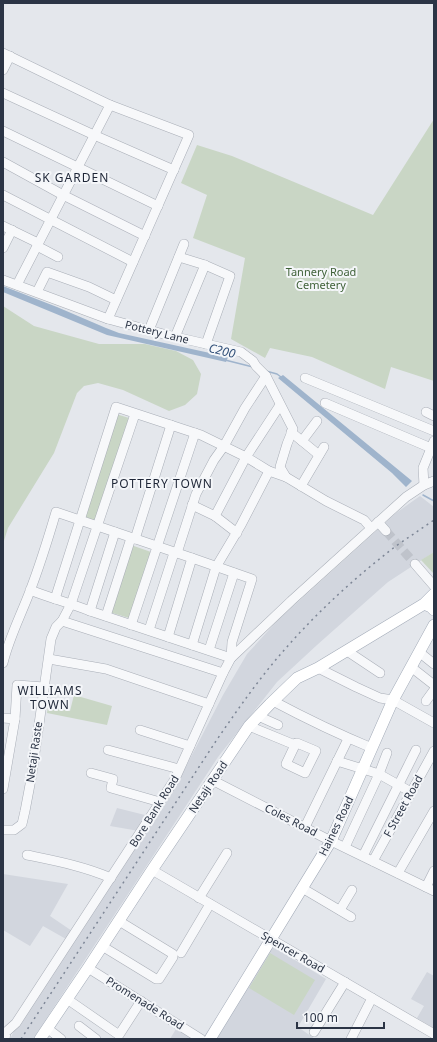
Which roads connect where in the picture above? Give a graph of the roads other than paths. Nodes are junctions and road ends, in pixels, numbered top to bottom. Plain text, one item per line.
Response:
1 (6, 54) edge
2 (3, 70) edge
3 (3, 93) edge
4 (110, 105) junction
5 (3, 131) edge
6 (94, 135) junction
7 (3, 162) edge
8 (77, 168) junction
9 (174, 170) junction
10 (3, 195) edge
11 (63, 195) junction
12 (158, 206) junction
13 (51, 219) junction
14 (3, 226) edge
15 (12, 230) junction
16 (145, 236) junction
17 (184, 244) dead end
18 (38, 245) junction
19 (3, 248) edge
20 (58, 256) dead end
21 (179, 256) junction
22 (133, 262) junction
23 (205, 266) junction
24 (3, 280) edge
25 (17, 285) junction
26 (37, 292) junction
27 (116, 300) junction
28 (108, 319) junction
29 (149, 330) junction
30 (175, 337) junction
31 (206, 344) junction
32 (266, 376) junction
33 (305, 378) dead end
34 (325, 403) dead end
35 (280, 404) junction
36 (135, 414) junction
37 (317, 421) dead end
38 (171, 425) junction
39 (434, 431) edge
40 (291, 432) junction
41 (195, 433) junction
42 (302, 441) junction
43 (432, 445) edge
44 (224, 446) junction
45 (246, 457) junction
46 (269, 471) junction
47 (286, 477) junction
48 (434, 481) edge
49 (301, 486) junction
50 (419, 488) junction
51 (192, 505) junction
52 (215, 516) junction
53 (80, 521) junction
54 (378, 522) junction
55 (97, 526) junction
56 (371, 528) junction
57 (386, 531) tunnel mouth
58 (115, 532) junction
59 (237, 533) junction
60 (133, 539) junction
61 (158, 547) junction
62 (176, 553) junction
63 (192, 558) junction
64 (415, 564) tunnel mouth
65 (216, 567) junction
66 (234, 573) junction
67 (434, 586) edge
68 (30, 590) junction
69 (434, 594) edge
70 (55, 599) junction
71 (71, 604) junction
72 (424, 604) junction
73 (434, 610) edge
74 (90, 611) junction
75 (106, 616) junction
76 (62, 621) junction
77 (131, 625) junction
78 (434, 625) edge
79 (149, 630) junction
80 (168, 637) junction
81 (431, 638) edge
82 (192, 645) junction
83 (209, 650) junction
84 (347, 650) junction
85 (418, 652) junction
86 (231, 658) junction
87 (49, 659) junction
88 (3, 663) edge
89 (434, 664) edge
90 (410, 667) junction
91 (318, 668) junction
92 (380, 672) dead end
93 (223, 673) junction
94 (434, 685) edge
95 (44, 687) junction
96 (434, 690) edge
97 (393, 700) junction
98 (272, 701) junction
99 (426, 701) dead end
100 (209, 704) junction
101 (258, 716) junction
102 (3, 718) edge
103 (15, 719) junction
104 (434, 723) edge
105 (249, 726) junction
106 (278, 726) dead end
107 (140, 730) dead end
108 (348, 738) junction
109 (295, 745) dead end
110 (190, 746) junction
111 (372, 748) junction
112 (108, 750) dead end
113 (416, 750) dead end
114 (434, 751) edge
115 (387, 753) dead end
116 (337, 760) junction
117 (363, 768) junction
118 (180, 769) junction
119 (91, 773) dead end
120 (379, 774) junction
121 (212, 780) junction
122 (398, 784) junction
123 (3, 789) edge
124 (411, 792) junction
125 (160, 802) junction
126 (434, 811) edge
127 (305, 827) junction
128 (3, 830) edge
129 (331, 840) junction
130 (344, 847) junction
131 (227, 853) dead end
132 (27, 855) dead end
133 (363, 856) junction
134 (373, 861) junction
135 (152, 870) junction
136 (434, 871) edge
137 (398, 873) junction
138 (110, 878) junction
139 (302, 888) junction
140 (430, 889) edge
141 (352, 890) dead end
142 (199, 898) junction
143 (210, 904) junction
144 (340, 910) junction
145 (351, 917) dead end
146 (119, 921) junction
147 (270, 939) junction
148 (102, 946) junction
149 (181, 953) dead end
150 (88, 968) junction
151 (344, 982) junction
152 (372, 998) junction
153 (67, 999) junction
154 (141, 1001) junction
155 (79, 1026) dead end
156 (314, 1032) dead end
157 (5, 1034) edge
158 (434, 1034) edge
159 (50, 1036) edge
160 (94, 1039) edge
161 (202, 1039) edge
162 (210, 1039) edge
163 (351, 1039) edge

1 - 2 street
1 - 4 street
3 - 6 street
4 - 6 street
4 - 9 street
5 - 8 street
6 - 8 street
6 - 9 street
7 - 11 street
8 - 11 street
8 - 12 street
9 - 12 street
10 - 13 street
11 - 13 street
11 - 16 street
12 - 16 street
13 - 18 street
13 - 22 street
14 - 15 street
15 - 18 street
15 - 19 street
16 - 22 street
17 - 21 street
18 - 20 street
18 - 25 street
21 - 23 street
21 - 29 street
22 - 27 street
23 - 30 street
23 - 31 street
24 - 25 street, Pottery Lane
25 - 26 street, Pottery Lane
26 - 27 street
26 - 28 street, Pottery Lane
27 - 28 street
28 - 29 street, Pottery Lane
29 - 30 street, Pottery Lane
30 - 31 street, Pottery Lane
31 - 32 street, Pottery Lane
32 - 35 street, Pottery Lane
32 - 44 street
33 - 39 street
34 - 43 street
35 - 40 street, Pottery Lane
35 - 45 street
36 - 38 street
36 - 53 street
36 - 55 street, Netaji Raste
37 - 42 street
38 - 41 street
38 - 60 street
40 - 42 street
40 - 47 street
41 - 44 street
41 - 61 street
42 - 49 street
43 - 50 street
44 - 45 street
44 - 51 street
45 - 46 street
45 - 52 street
46 - 47 street
46 - 59 street
47 - 49 street
48 - 50 street, Bore Bank Road
49 - 56 street
50 - 54 street, Bore Bank Road
51 - 52 street
51 - 62 street
52 - 59 street
53 - 55 street
53 - 68 street
53 - 70 street
54 - 56 street, Bore Bank Road
54 - 57 street
55 - 58 street
55 - 71 street, Netaji Raste
56 - 86 street, Bore Bank Road
58 - 60 street
58 - 74 street
59 - 65 street
60 - 61 street
60 - 75 street
61 - 62 street
61 - 77 street
62 - 63 street
62 - 79 street
63 - 65 street
63 - 80 street
64 - 67 street
65 - 66 street
65 - 82 street
66 - 83 street
66 - 86 street
68 - 70 street
68 - 88 street
69 - 72 main road, Netaji Road
70 - 71 street
71 - 74 street
71 - 76 street, Netaji Raste
72 - 73 main road
72 - 84 main road, Netaji Road
74 - 75 street
75 - 77 street
76 - 87 street, Netaji Raste
76 - 93 street
77 - 79 street
78 - 81 main road, Haines Road
79 - 80 street
80 - 82 street
81 - 85 main road, Haines Road
82 - 83 street
83 - 86 street
84 - 91 main road, Netaji Road
84 - 92 street
85 - 89 street
85 - 90 main road, Haines Road
86 - 93 street, Bore Bank Road
87 - 95 street, Netaji Raste
87 - 100 street
90 - 94 street
90 - 97 main road, Haines Road
91 - 97 street
91 - 98 main road, Netaji Road
93 - 100 street, Bore Bank Road
95 - 103 street
95 - 128 street, Netaji Raste
96 - 99 street
97 - 104 street
97 - 111 main road, Haines Road
98 - 101 main road, Netaji Road
98 - 108 street
100 - 110 street, Bore Bank Road
101 - 105 main road, Netaji Road
101 - 106 street
102 - 103 street
103 - 123 street
105 - 109 street
105 - 121 main road, Netaji Road
107 - 110 street
108 - 111 street
108 - 116 street
110 - 118 street, Bore Bank Road
111 - 117 main road, Haines Road
112 - 118 street
113 - 122 street
114 - 124 street, F Street Road
115 - 120 street
116 - 117 street
116 - 127 street
117 - 120 street
117 - 129 main road, Haines Road
118 - 125 street, Bore Bank Road
119 - 125 street
120 - 122 street
120 - 130 street
121 - 127 street, Coles Road
121 - 135 main road, Netaji Road
122 - 124 street
122 - 133 street
124 - 134 street, F Street Road
125 - 138 street, Bore Bank Road
126 - 137 street
127 - 129 street, Coles Road
129 - 130 street, Coles Road
129 - 139 main road, Haines Road
130 - 133 street, Coles Road
131 - 142 street
132 - 138 street
133 - 134 street, Coles Road
134 - 137 street, Coles Road
135 - 142 street, Spencer Road
135 - 146 main road, Netaji Road
136 - 140 street
137 - 140 street, Coles Road
138 - 157 street, Bore Bank Road
139 - 144 street
139 - 147 main road, Haines Road
141 - 144 street
142 - 143 street, Spencer Road
143 - 147 street, Spencer Road
143 - 149 street
144 - 145 street
146 - 148 main road, Netaji Road
146 - 148 street
147 - 151 street, Spencer Road
147 - 162 main road, Haines Road
148 - 150 main road, Netaji Road
150 - 153 main road, Netaji Road
150 - 154 street, Promenade Road
151 - 152 street, Spencer Road
151 - 156 street
152 - 158 street, Spencer Road
152 - 163 street
153 - 154 street
153 - 159 main road, Netaji Road
154 - 161 street, Promenade Road
155 - 160 street

